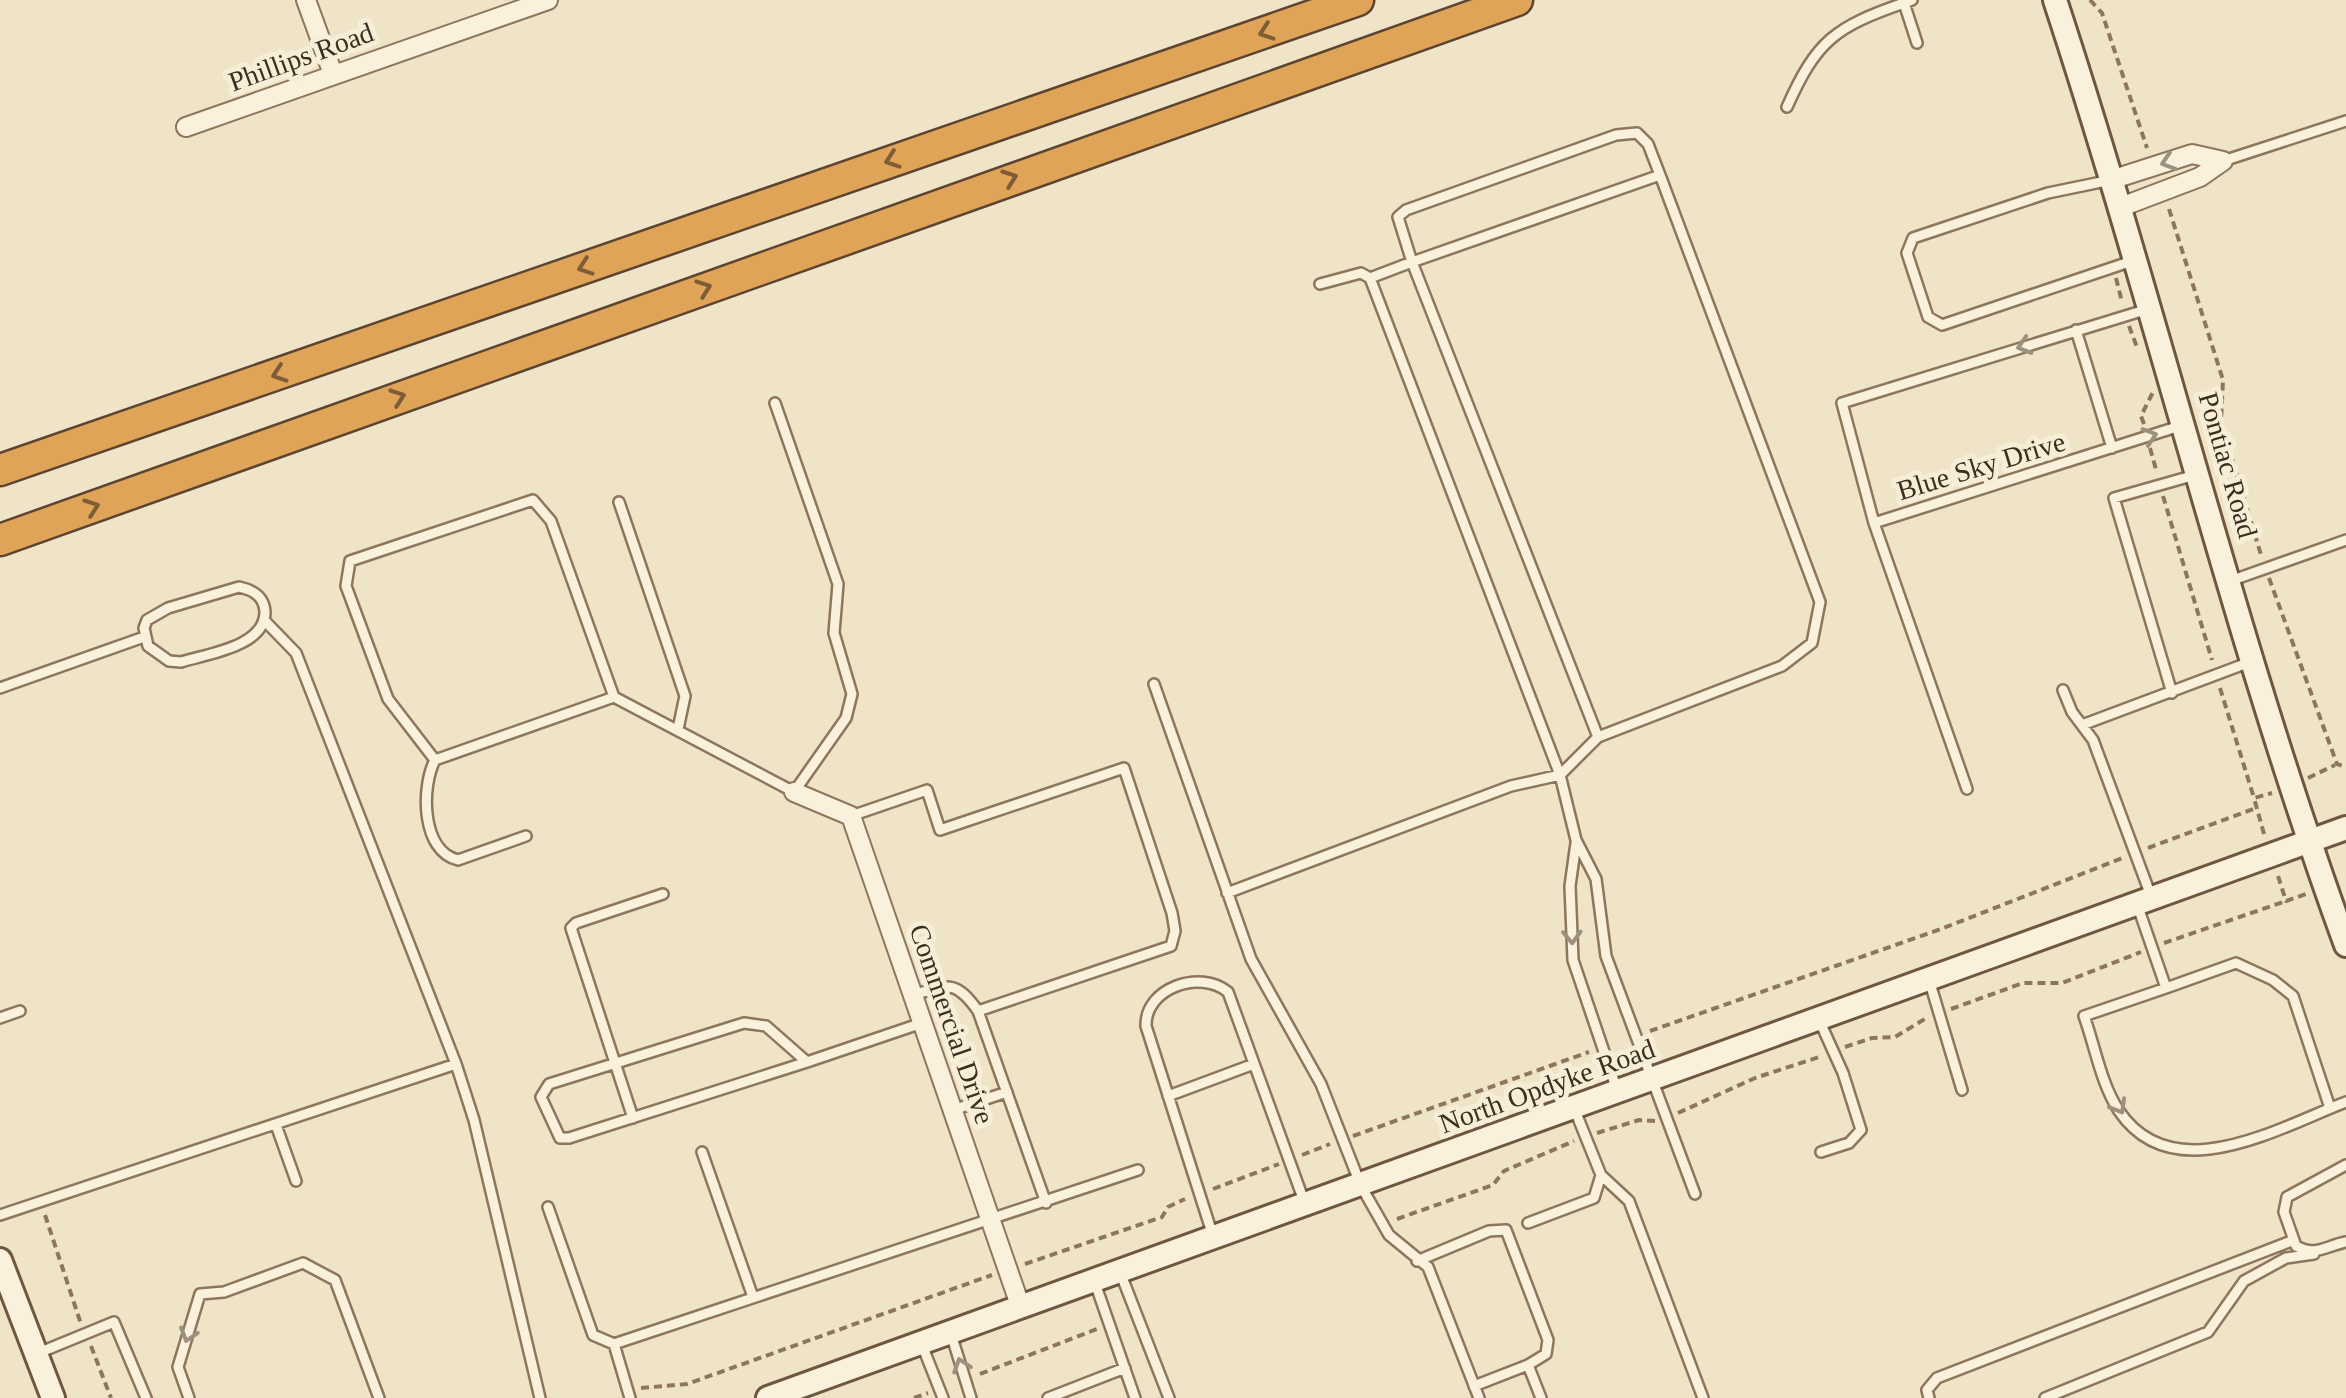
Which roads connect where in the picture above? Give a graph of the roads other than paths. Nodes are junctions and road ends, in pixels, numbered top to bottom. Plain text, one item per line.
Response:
1 (306, 0) edge
2 (548, 0) edge
3 (1358, 0) edge
4 (1517, 0) edge
5 (2055, 0) edge
6 (1908, 1) edge
7 (1917, 43) dead end
8 (333, 74) junction
9 (1787, 107) dead end
10 (2346, 121) edge
11 (186, 127) dead end
12 (2222, 161) junction
13 (1660, 175) junction
14 (2114, 180) junction
15 (2122, 207) junction
16 (2137, 260) junction
17 (1412, 262) junction
18 (1370, 278) junction
19 (1320, 284) dead end
20 (2151, 308) junction
21 (2076, 330) junction
22 (775, 403) dead end
23 (2185, 425) junction
24 (2112, 448) junction
25 (0, 470) edge
26 (2199, 474) junction
27 (618, 502) dead end
28 (1874, 523) junction
29 (0, 540) edge
30 (2346, 540) edge
31 (2230, 581) junction
32 (264, 620) junction
33 (144, 636) junction
34 (2253, 660) junction
35 (1154, 684) dead end
36 (0, 688) edge
37 (2063, 690) dead end
38 (2172, 693) junction
39 (614, 697) junction
40 (2082, 725) junction
41 (678, 730) junction
42 (1598, 737) junction
43 (435, 760) junction
44 (1560, 775) junction
45 (1967, 789) dead end
46 (794, 792) junction
47 (851, 816) junction
48 (2346, 828) edge
49 (526, 836) dead end
50 (1576, 840) junction
51 (2312, 840) junction
52 (1227, 893) junction
53 (663, 894) dead end
54 (2144, 902) junction
55 (2346, 945) edge
56 (1929, 980) junction
57 (2166, 988) junction
58 (913, 995) junction
59 (20, 1011) dead end
60 (978, 1011) junction
61 (0, 1018) edge
62 (1819, 1020) junction
63 (922, 1022) junction
64 (807, 1062) junction
65 (456, 1064) junction
66 (1254, 1064) junction
67 (614, 1065) junction
68 (1655, 1079) junction
69 (1962, 1090) dead end
70 (1007, 1092) junction
71 (1618, 1092) junction
72 (1168, 1096) junction
73 (2346, 1102) edge
74 (1574, 1108) junction
75 (2330, 1108) junction
76 (952, 1110) junction
77 (633, 1118) junction
78 (276, 1125) junction
79 (702, 1152) dead end
80 (1821, 1152) dead end
81 (2346, 1164) edge
82 (1138, 1170) dead end
83 (1601, 1176) junction
84 (296, 1181) dead end
85 (1361, 1186) junction
86 (1695, 1194) dead end
87 (1046, 1202) junction
88 (548, 1206) dead end
89 (1306, 1206) junction
90 (0, 1215) edge
91 (991, 1222) junction
92 (1528, 1223) dead end
93 (1214, 1239) junction
94 (2294, 1240) junction
95 (2346, 1242) edge
96 (2314, 1254) junction
97 (0, 1260) edge
98 (1417, 1261) junction
99 (2238, 1262) junction
100 (1120, 1272) junction
101 (2244, 1281) junction
102 (1095, 1282) junction
103 (753, 1297) junction
104 (1021, 1308) junction
105 (950, 1333) junction
106 (921, 1342) junction
107 (614, 1344) junction
108 (36, 1354) junction
109 (1528, 1365) junction
110 (1125, 1368) junction
111 (1474, 1386) junction
112 (941, 1393) edge
113 (629, 1395) edge
114 (773, 1397) edge
115 (53, 1398) edge
116 (146, 1398) edge
117 (188, 1398) edge
118 (379, 1398) edge
119 (540, 1398) edge
120 (971, 1398) edge
121 (1048, 1398) edge
122 (1136, 1398) edge
123 (1168, 1398) edge
124 (1479, 1398) edge
125 (1540, 1398) edge
126 (1703, 1398) edge
127 (1929, 1398) edge
128 (2045, 1398) edge

1 - 8 street
2 - 8 street, Phillips Road
3 -> 25 highway
29 -> 4 highway
5 - 14 main road, Pontiac Road
6 - 7 lane
6 - 9 lane
8 - 11 street, Phillips Road
10 - 12 lane
12 -> 14 street
12 - 15 street
13 - 17 lane
13 - 17 lane
13 - 42 lane
14 - 15 main road, Pontiac Road
14 - 16 lane
15 - 16 main road, Pontiac Road
16 - 20 main road, Pontiac Road
17 - 18 lane
17 - 42 lane
18 - 19 lane
18 - 44 lane
20 - 21 lane, Blue Sky Drive
20 - 23 main road, Pontiac Road
21 - 24 lane
21 -> 28 lane, Blue Sky Drive
22 - 46 lane
24 -> 23 lane, Blue Sky Drive
23 - 26 main road, Pontiac Road
24 - 28 lane, Blue Sky Drive
26 - 31 main road, Pontiac Road
26 - 38 lane
27 - 41 lane
28 - 45 lane
30 - 31 lane
31 - 34 main road, Pontiac Road
32 - 33 lane
32 - 33 lane
32 - 65 lane
33 - 36 lane
34 - 38 lane
34 - 51 main road, Pontiac Road
35 - 52 lane
37 - 40 lane
38 - 40 lane
39 - 41 lane
39 - 43 lane
39 - 43 lane
40 - 54 lane
41 - 46 lane
42 - 44 lane
43 - 49 lane
44 - 50 lane
44 - 52 lane
46 - 47 street
47 - 58 street, Commercial Drive
47 - 60 lane
48 - 51 main road, North Opdyke Road
50 - 68 lane
50 -> 71 lane
51 - 54 main road, North Opdyke Road
51 - 55 main road, Pontiac Road
52 - 85 lane
53 - 67 lane
54 - 56 main road, North Opdyke Road
54 - 57 lane
56 - 62 main road, North Opdyke Road
56 - 69 lane
57 - 75 lane
57 -> 75 lane
58 - 60 lane
58 - 63 street, Commercial Drive
59 - 61 lane
60 - 70 lane
62 - 68 main road, North Opdyke Road
62 - 80 lane
63 - 64 lane
63 - 76 street, Commercial Drive
64 - 67 lane
64 - 77 lane
65 - 78 lane
65 - 119 lane
66 - 72 lane
66 - 72 lane
66 - 89 lane
67 - 77 lane
67 - 77 lane
68 - 71 main road, North Opdyke Road
68 - 86 lane
70 - 76 lane
70 - 87 lane
71 - 74 main road, North Opdyke Road
72 - 93 lane
73 - 75 lane
74 - 83 lane
74 - 85 main road, North Opdyke Road
76 - 91 street, Commercial Drive
78 - 84 lane
78 - 90 lane
79 - 103 lane
81 - 94 lane
82 - 87 lane
83 - 92 lane
83 - 126 lane
85 - 89 main road, North Opdyke Road
85 - 98 lane
87 - 91 lane
88 - 107 lane
89 - 93 main road, North Opdyke Road
91 - 103 lane
91 - 104 street, Commercial Drive
93 - 100 main road, North Opdyke Road
94 - 96 lane
94 - 99 lane
95 - 96 lane
96 - 101 lane
97 - 108 main road
98 - 109 lane
98 - 111 lane
99 - 101 lane
99 - 127 lane
100 - 102 main road, North Opdyke Road
100 - 123 lane
101 - 128 lane
102 - 104 main road, North Opdyke Road
102 - 110 lane
103 - 107 lane
104 - 105 main road, North Opdyke Road
105 - 106 main road, North Opdyke Road
120 -> 105 lane
106 - 112 lane
106 - 114 main road, North Opdyke Road
107 - 113 lane
108 - 115 main road
108 - 116 lane
109 - 111 lane
109 - 125 lane
110 - 121 lane
110 - 122 lane
111 - 124 lane
118 -> 117 lane

